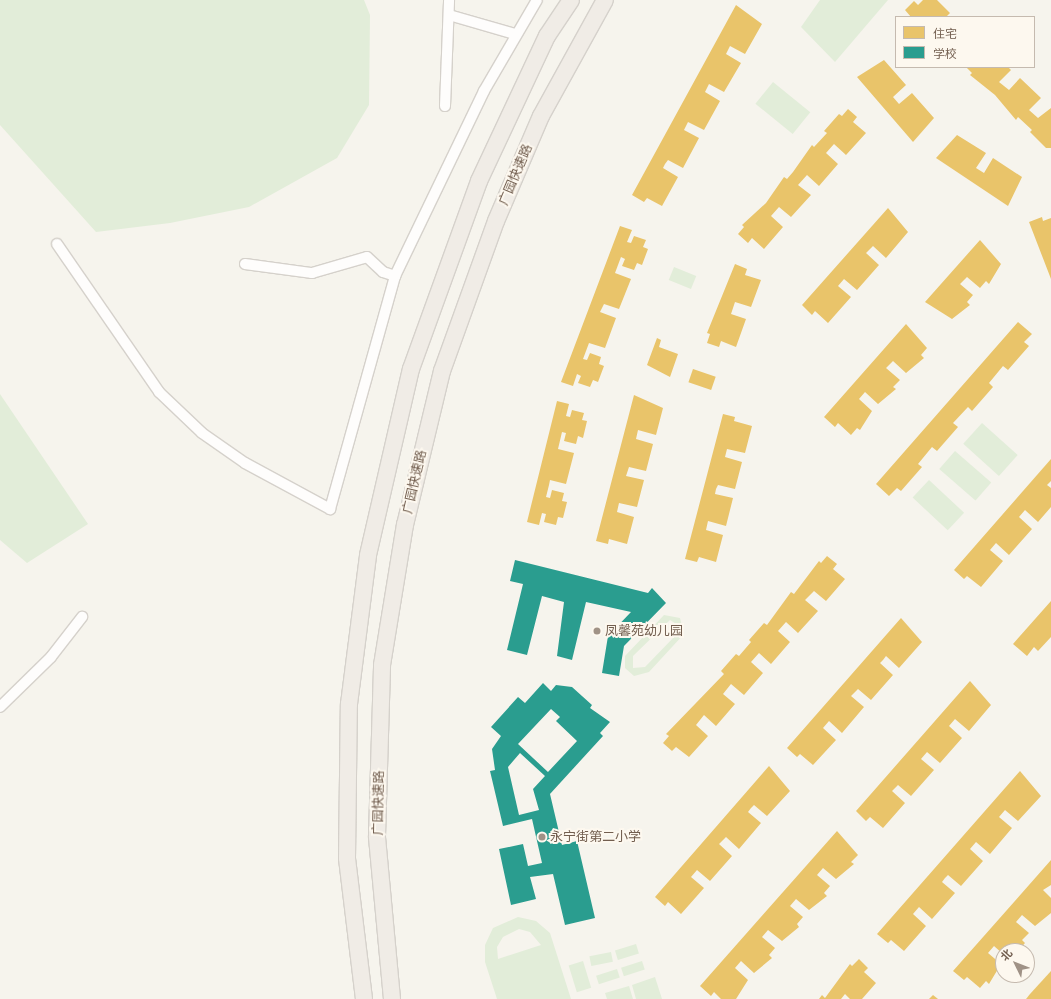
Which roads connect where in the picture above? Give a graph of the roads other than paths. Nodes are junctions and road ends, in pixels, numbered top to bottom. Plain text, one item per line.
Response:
1 (449, 0) edge
2 (537, 0) edge
3 (571, 0) edge
4 (605, 0) edge
5 (449, 15) junction
6 (515, 34) junction
7 (445, 106) dead end
8 (57, 244) dead end
9 (245, 264) dead end
10 (394, 276) junction
11 (82, 617) dead end
12 (0, 707) edge
13 (363, 996) edge
14 (392, 998) edge

1 - 5 street
2 - 6 street
3 - 13 highway
4 - 14 highway, 广园快速路
5 - 6 street
5 - 7 street
6 - 10 street
8 - 10 street
9 - 10 street
11 - 12 street

